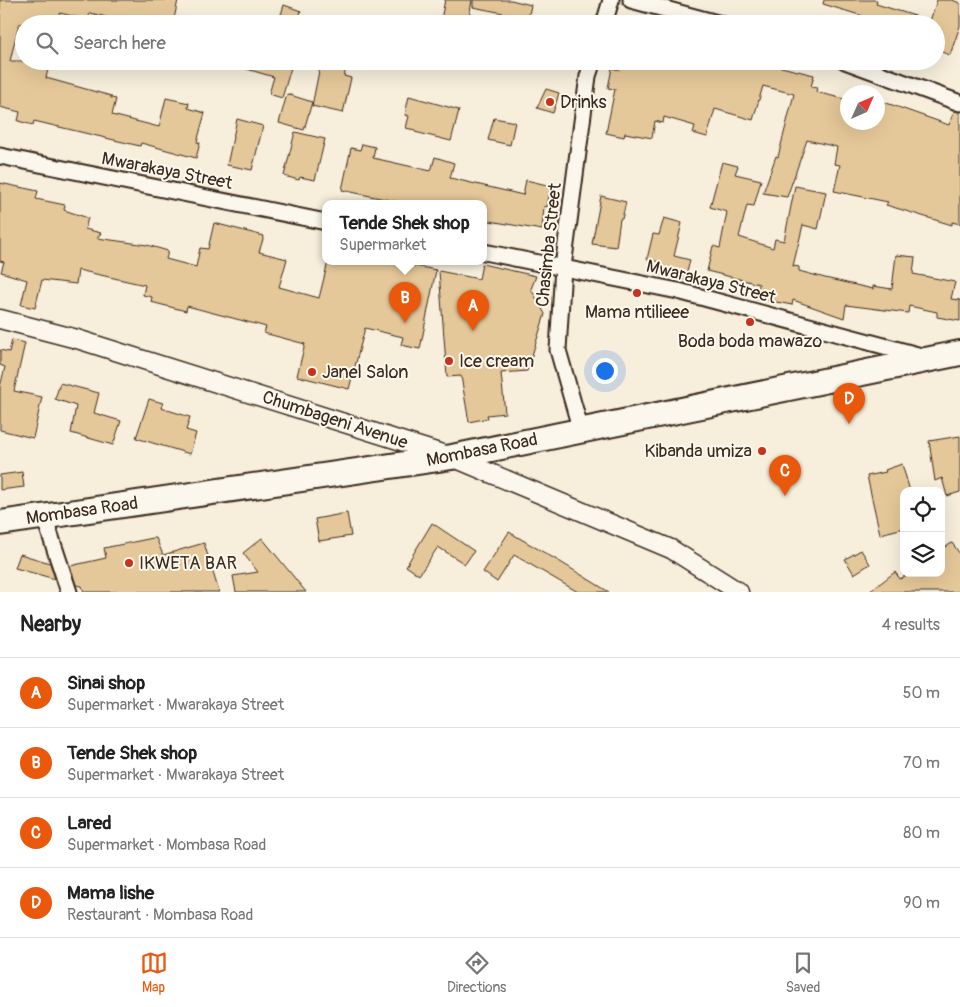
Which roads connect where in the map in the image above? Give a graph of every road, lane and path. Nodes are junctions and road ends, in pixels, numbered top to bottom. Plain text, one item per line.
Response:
1 (611, 0) edge
2 (631, 0) edge
3 (607, 15) edge
4 (687, 15) edge
5 (590, 70) edge
6 (870, 70) edge
7 (960, 103) edge
8 (0, 156) edge
9 (322, 221) edge
10 (487, 253) edge
11 (563, 267) junction
12 (0, 319) edge
13 (960, 352) edge
14 (928, 358) junction
15 (581, 431) junction
16 (452, 457) junction
17 (44, 516) junction
18 (0, 523) edge
19 (69, 592) edge
20 (739, 592) edge

1 - 3 street
2 - 4 street
5 - 11 street, Chasimba Street
6 - 7 street
8 - 9 street, Mwarakaya Street
10 - 11 street, Mwarakaya Street
11 - 14 street, Mwarakaya Street
11 - 15 street, Chasimba Street
12 - 16 street, Chumbageni Avenue
13 - 14 highway, Mombasa Road
14 - 15 highway, Mombasa Road
15 - 16 highway, Mombasa Road
16 - 17 highway, Mombasa Road
16 - 20 street, Chumbageni Avenue
17 - 18 highway, Mombasa Road
17 - 19 street

